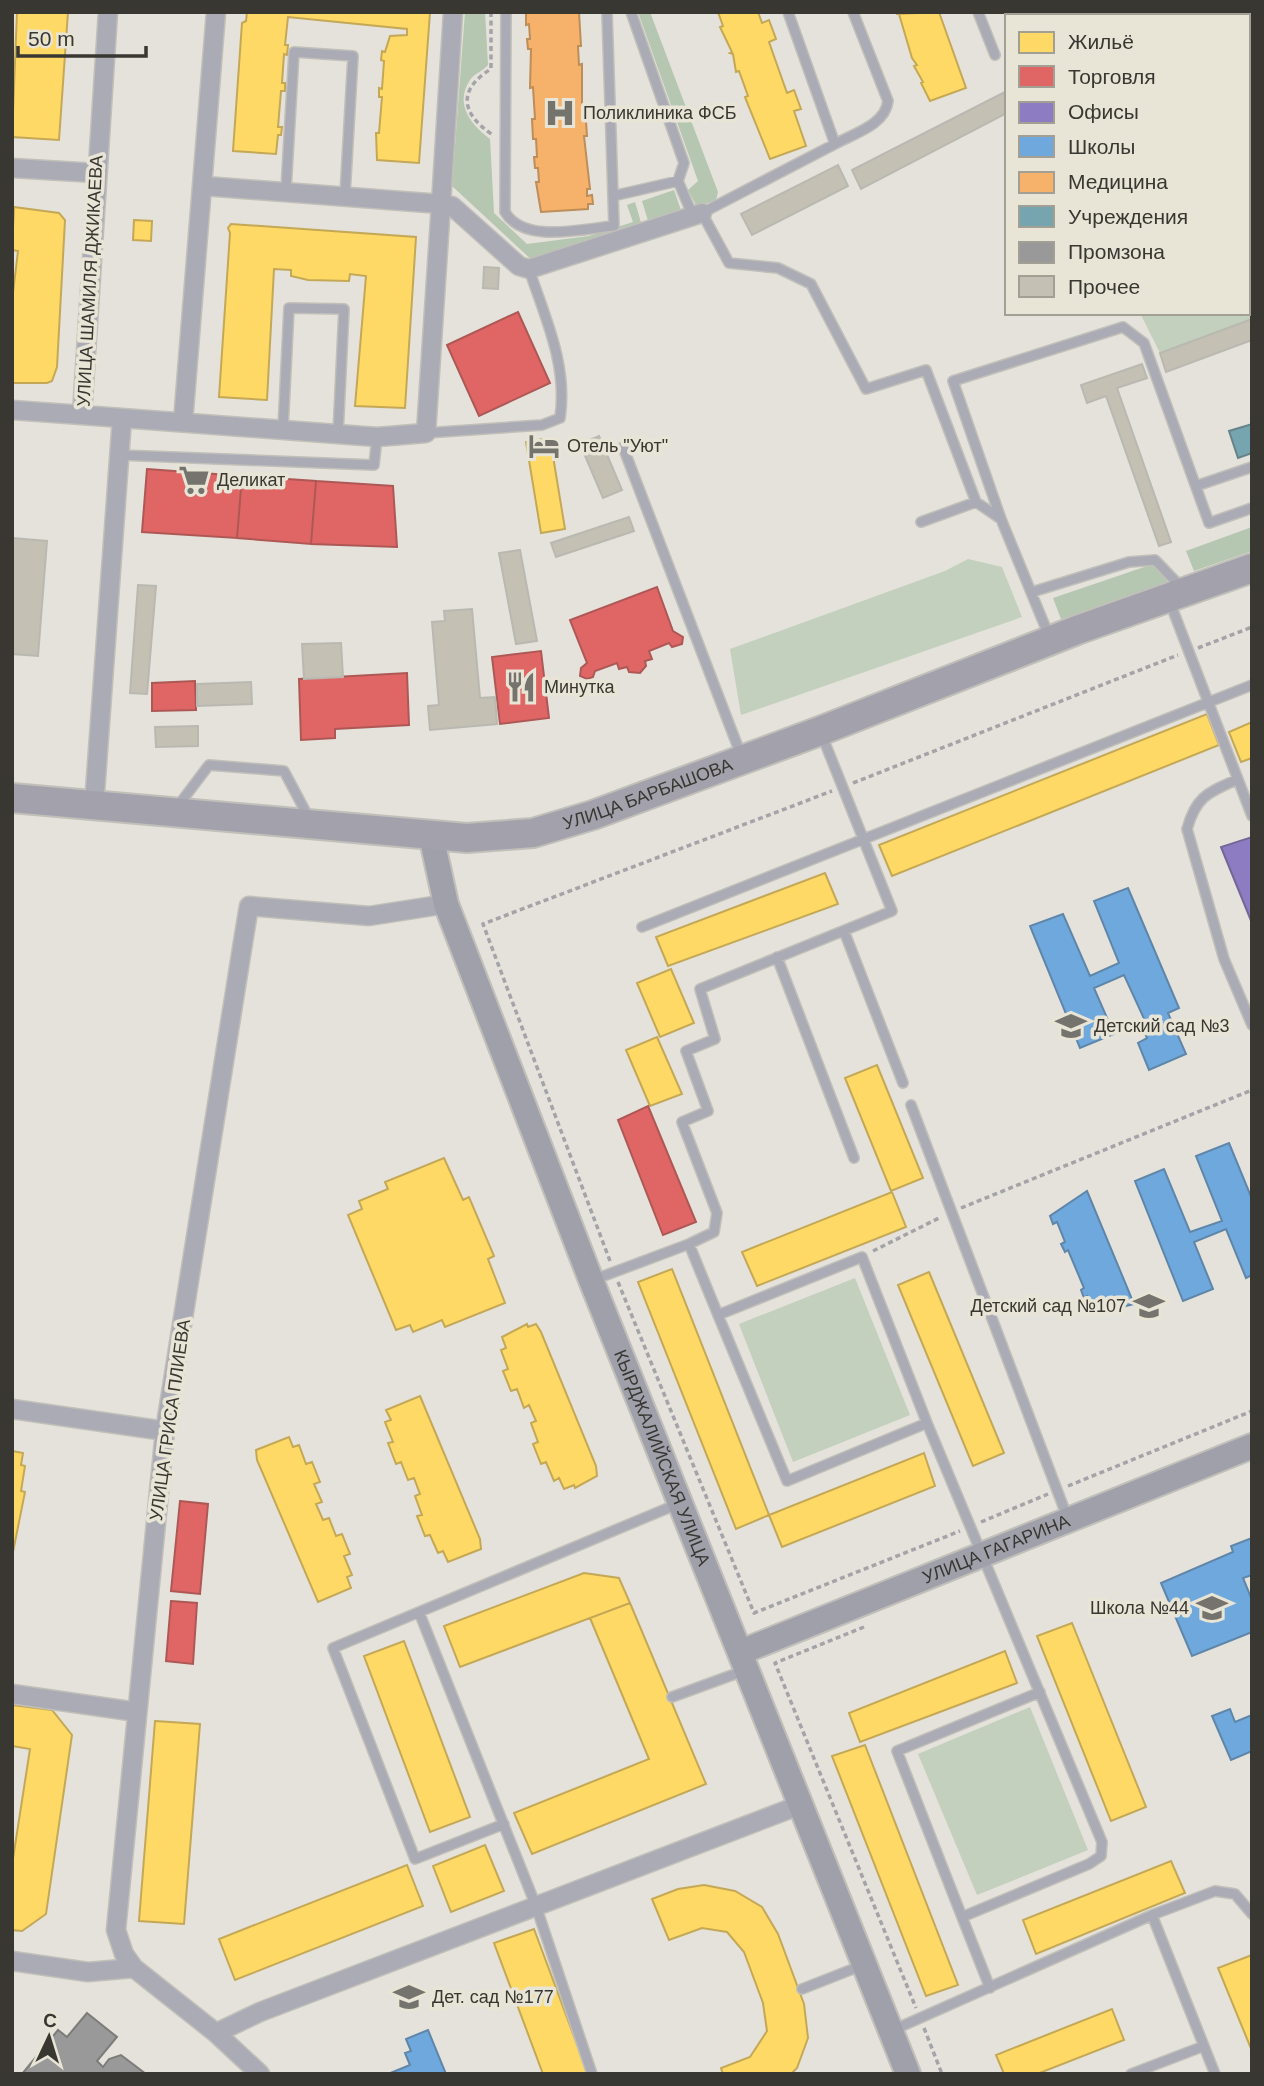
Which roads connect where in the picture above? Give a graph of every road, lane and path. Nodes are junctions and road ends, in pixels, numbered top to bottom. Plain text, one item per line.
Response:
1 (108, 12) edge
2 (215, 12) edge
3 (453, 12) edge
4 (491, 12) edge
5 (506, 12) edge
6 (607, 12) edge
7 (631, 12) edge
8 (788, 12) edge
9 (853, 12) edge
10 (978, 12) edge
11 (995, 55) dead end
12 (494, 136) dead end
13 (835, 144) junction
14 (12, 168) edge
15 (96, 173) junction
16 (678, 181) junction
17 (204, 186) junction
18 (286, 190) junction
19 (345, 195) junction
20 (613, 196) junction
21 (441, 204) junction
22 (698, 214) junction
23 (529, 270) junction
24 (12, 410) edge
25 (82, 415) junction
26 (122, 418) junction
27 (183, 422) junction
28 (283, 429) junction
29 (426, 433) junction
30 (338, 434) junction
31 (377, 437) junction
32 (623, 447) dead end
33 (119, 455) junction
34 (1252, 467) edge
35 (1196, 486) junction
36 (976, 502) junction
37 (1252, 508) edge
38 (1001, 519) junction
39 (921, 522) dead end
40 (1252, 568) edge
41 (1032, 592) junction
42 (1176, 596) junction
43 (1252, 627) edge
44 (1051, 640) junction
45 (1188, 651) junction
46 (1252, 685) edge
47 (1207, 702) junction
48 (820, 731) junction
49 (743, 761) junction
50 (1236, 780) junction
51 (844, 786) junction
52 (12, 798) edge
53 (94, 806) junction
54 (175, 811) junction
55 (1252, 816) edge
56 (313, 825) junction
57 (431, 835) junction
58 (863, 839) junction
59 (446, 904) junction
60 (642, 927) dead end
61 (844, 931) junction
62 (777, 957) junction
63 (1252, 1025) edge
64 (903, 1083) dead end
65 (1252, 1090) edge
66 (911, 1105) dead end
67 (854, 1158) dead end
68 (952, 1211) junction
69 (689, 1244) junction
70 (862, 1257) junction
71 (614, 1271) junction
72 (591, 1280) junction
73 (718, 1315) junction
74 (12, 1409) edge
75 (1252, 1411) edge
76 (927, 1423) junction
77 (165, 1431) junction
78 (1252, 1446) edge
79 (1058, 1490) junction
80 (681, 1503) junction
81 (1069, 1520) junction
82 (971, 1526) junction
83 (982, 1555) junction
84 (419, 1612) junction
85 (744, 1661) junction
86 (775, 1663) dead end
87 (1040, 1692) junction
88 (12, 1694) edge
89 (671, 1697) dead end
90 (138, 1712) junction
91 (800, 1805) junction
92 (504, 1824) junction
93 (536, 1906) junction
94 (1252, 1914) edge
95 (1152, 1915) junction
96 (962, 1917) junction
97 (12, 1961) edge
98 (865, 1965) junction
99 (134, 1968) junction
100 (990, 1988) junction
101 (802, 1989) dead end
102 (920, 2019) junction
103 (891, 2031) junction
104 (216, 2034) junction
105 (1204, 2046) junction
106 (260, 2074) edge
107 (592, 2074) edge
108 (908, 2074) edge
109 (942, 2074) edge
110 (1131, 2074) edge
111 (1215, 2074) edge

1 - 15 street, УЛИЦА ШАМИЛЯ ДЖИКАЕВА
2 - 17 street
3 - 21 street
4 - 12 path
5 - 20 lane
6 - 20 lane
7 - 16 lane
8 - 13 lane
9 - 13 lane
10 - 11 lane
13 - 22 lane
14 - 15 street
15 - 25 street, УЛИЦА ШАМИЛЯ ДЖИКАЕВА
16 - 20 lane
16 - 22 lane
17 - 18 street
17 - 27 street
18 - 19 street
18 - 19 lane
19 - 21 street
21 - 23 street
21 - 29 street
22 - 23 street
22 - 36 lane
23 - 29 lane
24 - 25 street
25 - 26 street, УЛИЦА ШАМИЛЯ ДЖИКАЕВА
26 - 27 street, УЛИЦА ШАМИЛЯ ДЖИКАЕВА
26 - 33 street
27 - 28 street, УЛИЦА ШАМИЛЯ ДЖИКАЕВА
28 - 30 street, УЛИЦА ШАМИЛЯ ДЖИКАЕВА
28 - 30 lane
29 - 31 street, УЛИЦА ШАМИЛЯ ДЖИКАЕВА
30 - 31 street, УЛИЦА ШАМИЛЯ ДЖИКАЕВА
31 - 33 lane
32 - 49 lane
33 - 53 street
34 - 35 lane
35 - 37 lane
35 - 38 lane
36 - 38 lane
36 - 39 lane
38 - 41 lane
40 - 42 main road, УЛИЦА БАРБАШОВА
41 - 42 lane
41 - 44 lane
42 - 44 main road, УЛИЦА БАРБАШОВА
42 - 45 lane
43 - 45 path
44 - 48 main road, УЛИЦА БАРБАШОВА
45 - 47 lane
45 - 51 path
46 - 47 lane
47 - 50 lane
47 - 58 lane
48 - 49 main road, УЛИЦА БАРБАШОВА
48 - 51 lane
49 - 57 main road, УЛИЦА БАРБАШОВА
50 - 55 lane
50 - 63 lane
51 - 58 lane
51 - 71 path
52 - 53 main road, УЛИЦА БАРБАШОВА
53 - 54 main road, УЛИЦА БАРБАШОВА
54 - 56 main road, УЛИЦА БАРБАШОВА
54 - 56 lane
56 - 57 main road, УЛИЦА БАРБАШОВА
57 - 59 street, КЫРДЖАЛИЙСКАЯ УЛИЦА
58 - 60 lane
58 - 61 lane
59 - 72 street, КЫРДЖАЛИЙСКАЯ УЛИЦА
59 - 77 street, УЛИЦА ГРИСА ПЛИЕВА
61 - 62 lane
61 - 64 lane
62 - 67 lane
62 - 69 lane
65 - 68 path
66 - 68 lane
68 - 70 path
68 - 79 lane
69 - 71 lane
69 - 73 lane
70 - 73 lane
70 - 76 lane
71 - 72 lane
71 - 82 path
72 - 80 street, КЫРДЖАЛИЙСКАЯ УЛИЦА
73 - 76 lane
74 - 77 street
75 - 79 path
76 - 82 lane
77 - 90 street, УЛИЦА ГРИСА ПЛИЕВА
78 - 81 street, УЛИЦА ГАГАРИНА
79 - 81 lane
79 - 82 path
80 - 84 lane
80 - 85 street, КЫРДЖАЛИЙСКАЯ УЛИЦА
81 - 83 street, УЛИЦА ГАГАРИНА
82 - 83 lane
83 - 85 street, УЛИЦА ГАГАРИНА
83 - 87 lane
84 - 92 lane
84 - 92 lane
85 - 89 lane
85 - 91 street, КЫРДЖАЛИЙСКАЯ УЛИЦА
86 - 102 path
87 - 96 lane
87 - 96 lane
88 - 90 street
90 - 99 street, УЛИЦА ГРИСА ПЛИЕВА
91 - 93 street
91 - 98 street, КЫРДЖАЛИЙСКАЯ УЛИЦА
92 - 93 lane
93 - 104 street
93 - 107 lane
94 - 95 lane
95 - 100 lane
95 - 105 lane
96 - 100 lane
97 - 99 street
98 - 101 lane
98 - 103 street, КЫРДЖАЛИЙСКАЯ УЛИЦА
99 - 104 street, УЛИЦА ГРИСА ПЛИЕВА
100 - 102 lane
102 - 103 lane
102 - 109 path
103 - 108 street, КЫРДЖАЛИЙСКАЯ УЛИЦА
104 - 106 street, УЛИЦА ГРИСА ПЛИЕВА
105 - 110 lane
105 - 111 lane

